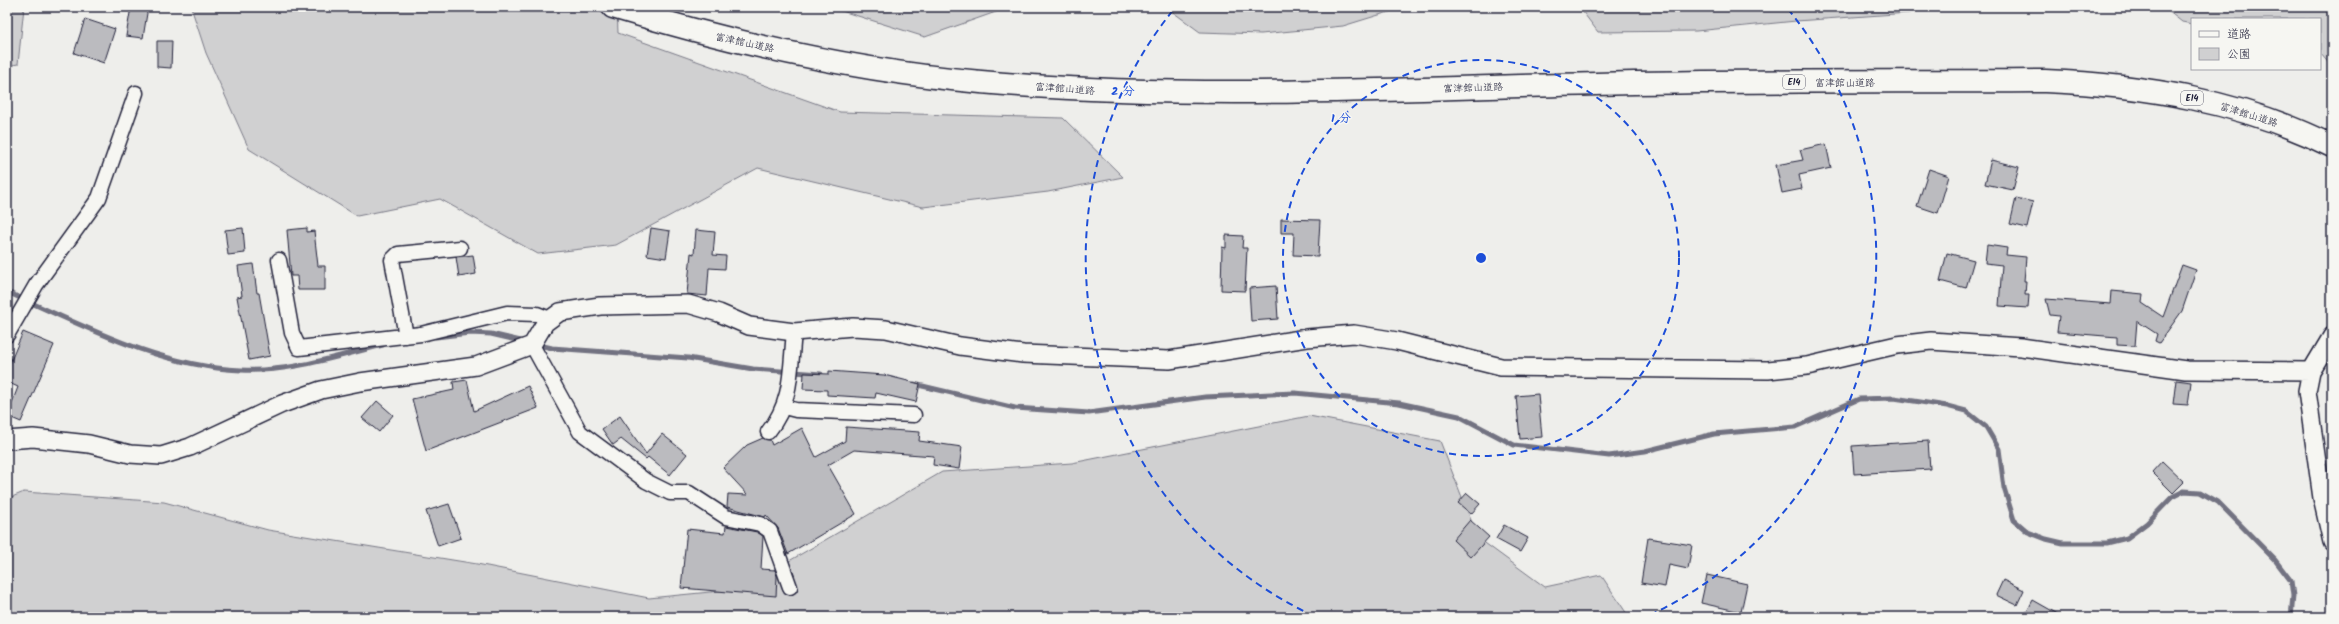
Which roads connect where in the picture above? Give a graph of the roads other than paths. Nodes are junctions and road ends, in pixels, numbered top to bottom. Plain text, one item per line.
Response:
1 (613, 7) edge
2 (136, 93) dead end
3 (2332, 146) edge
4 (460, 248) dead end
5 (278, 260) dead end
6 (550, 319) junction
7 (794, 332) junction
8 (7, 334) edge
9 (406, 336) junction
10 (2332, 336) edge
11 (532, 345) junction
12 (2326, 354) edge
13 (2310, 371) junction
14 (784, 407) junction
15 (914, 415) dead end
16 (768, 432) dead end
17 (7, 440) edge
18 (2332, 542) edge
19 (790, 587) dead end

1 - 3 highway, 富津館山道路 / E14
2 - 8 street
4 - 9 street
5 - 9 street
6 - 7 street
6 - 9 street
6 - 11 street
7 - 13 street
7 - 14 street
10 - 12 street
11 - 17 street
11 - 19 street
12 - 13 street
13 - 18 street
14 - 15 street
14 - 16 street

